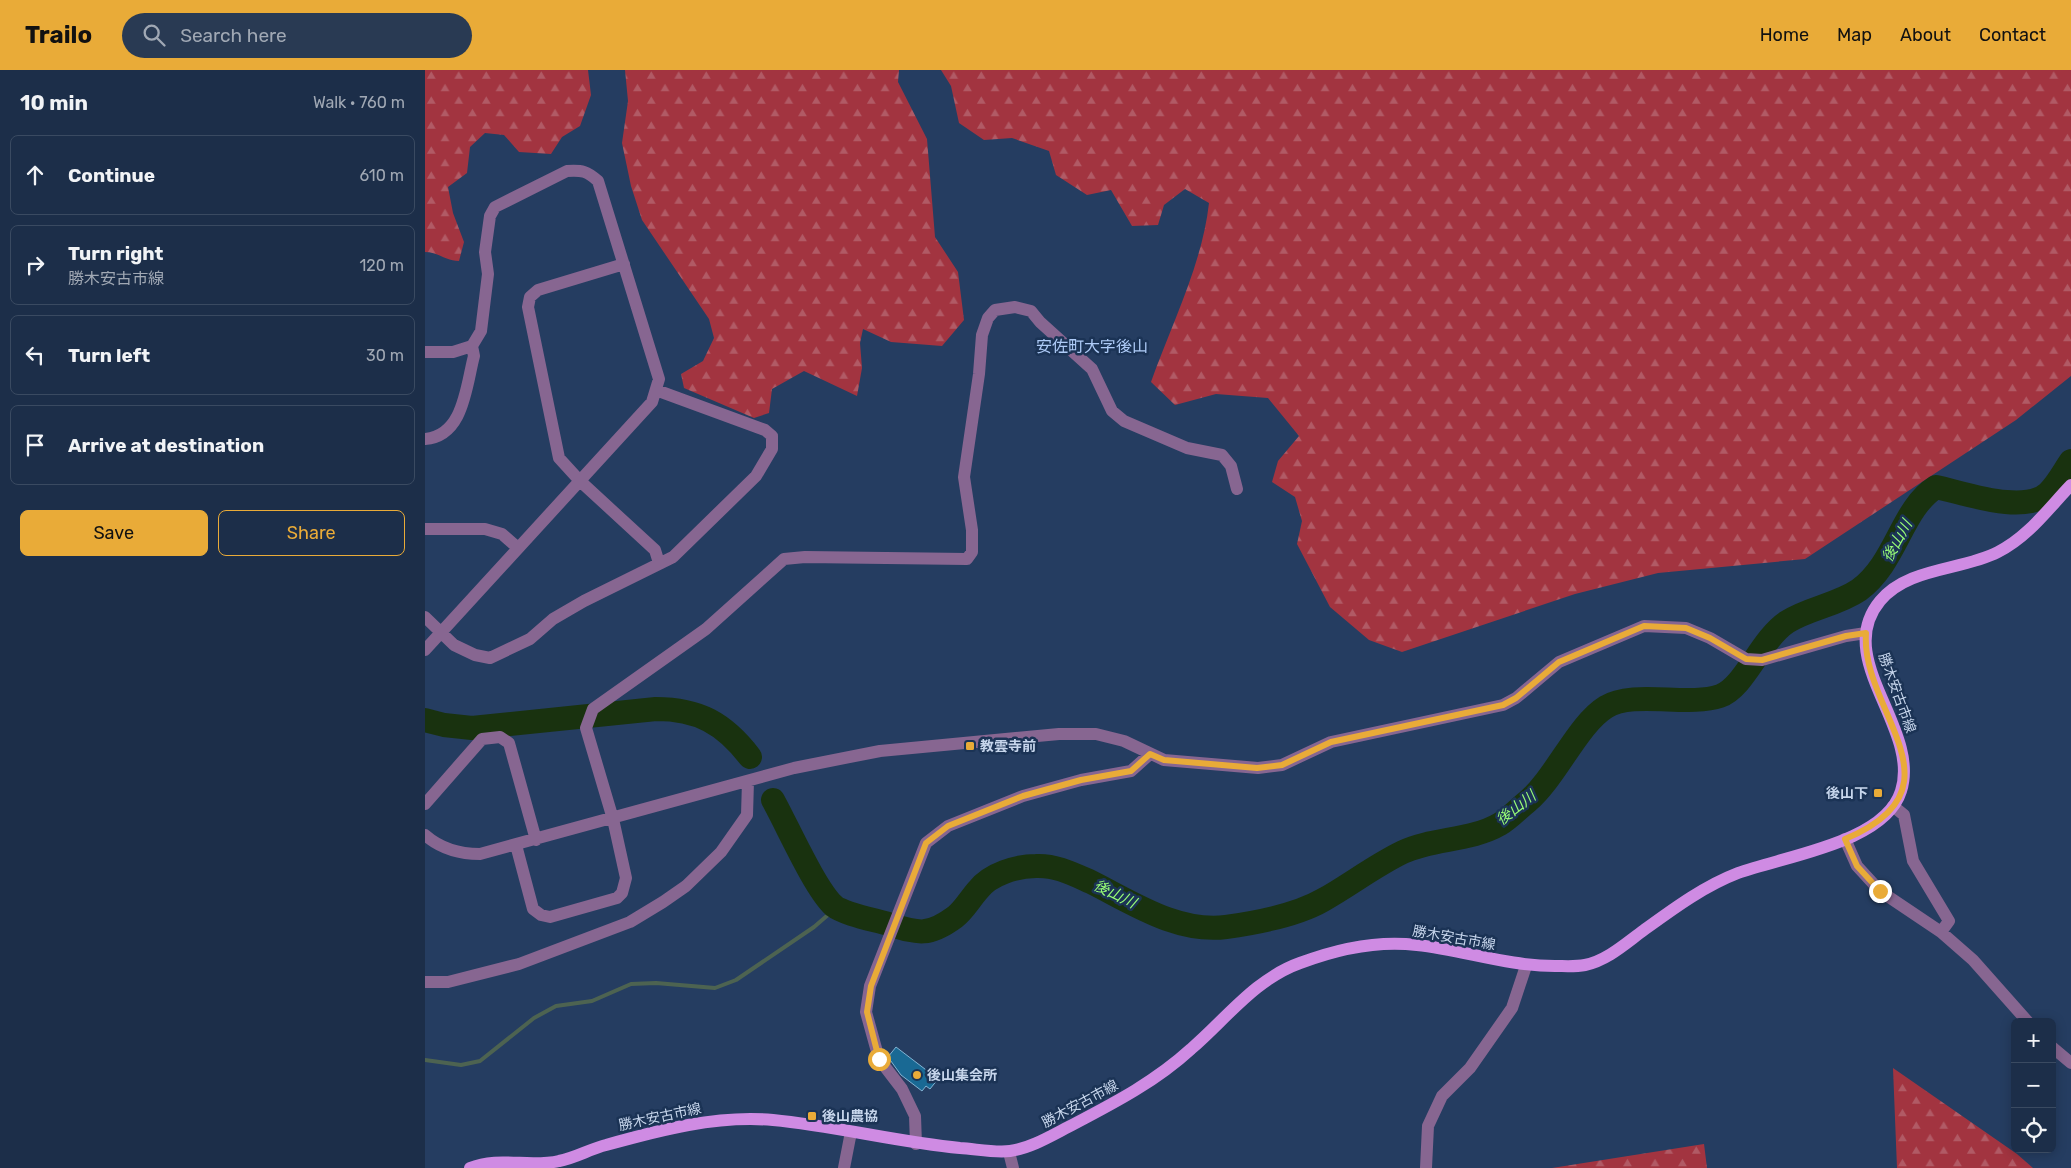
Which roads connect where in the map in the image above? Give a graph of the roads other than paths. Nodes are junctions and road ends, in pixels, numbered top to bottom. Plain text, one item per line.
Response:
1 (624, 264) junction
2 (472, 346) junction
3 (425, 352) edge
4 (656, 390) junction
5 (425, 439) edge
6 (580, 480) junction
7 (2071, 485) edge
8 (1237, 490) dead end
9 (425, 529) edge
10 (518, 548) junction
11 (659, 563) junction
12 (425, 617) edge
13 (441, 632) junction
14 (1866, 633) junction
15 (425, 650) edge
16 (1150, 754) junction
17 (748, 781) junction
18 (425, 804) edge
19 (1893, 806) junction
20 (613, 819) junction
21 (425, 835) edge
22 (1845, 839) junction
23 (536, 840) junction
24 (516, 846) junction
25 (1941, 932) junction
26 (1526, 966) junction
27 (425, 982) edge
28 (2024, 1018) edge
29 (2056, 1050) edge
30 (2071, 1063) edge
31 (851, 1132) junction
32 (916, 1144) junction
33 (1009, 1152) junction
34 (470, 1168) edge
35 (844, 1168) edge
36 (1013, 1168) edge
37 (1426, 1168) edge

1 - 2 street
1 - 4 street
1 - 6 street
2 - 3 street
2 - 5 street
4 - 6 street
4 - 11 street
6 - 10 street
6 - 11 street
7 - 14 main road, 勝木安古市線
8 - 20 street
9 - 10 street
10 - 13 street
11 - 13 street
12 - 13 street
13 - 15 street
14 - 16 street
14 - 19 main road, 勝木安古市線
16 - 17 street
16 - 32 street
17 - 20 street
17 - 27 street
18 - 23 street
19 - 22 main road, 勝木安古市線
19 - 25 street
20 - 23 street
20 - 24 street
21 - 24 street
22 - 25 street
22 - 26 main road, 勝木安古市線
23 - 24 street
25 - 28 street
26 - 33 main road, 勝木安古市線
26 - 37 street
29 - 30 street
31 - 32 main road, 勝木安古市線
31 - 34 main road, 勝木安古市線
31 - 35 street
32 - 33 main road, 勝木安古市線
33 - 36 street

